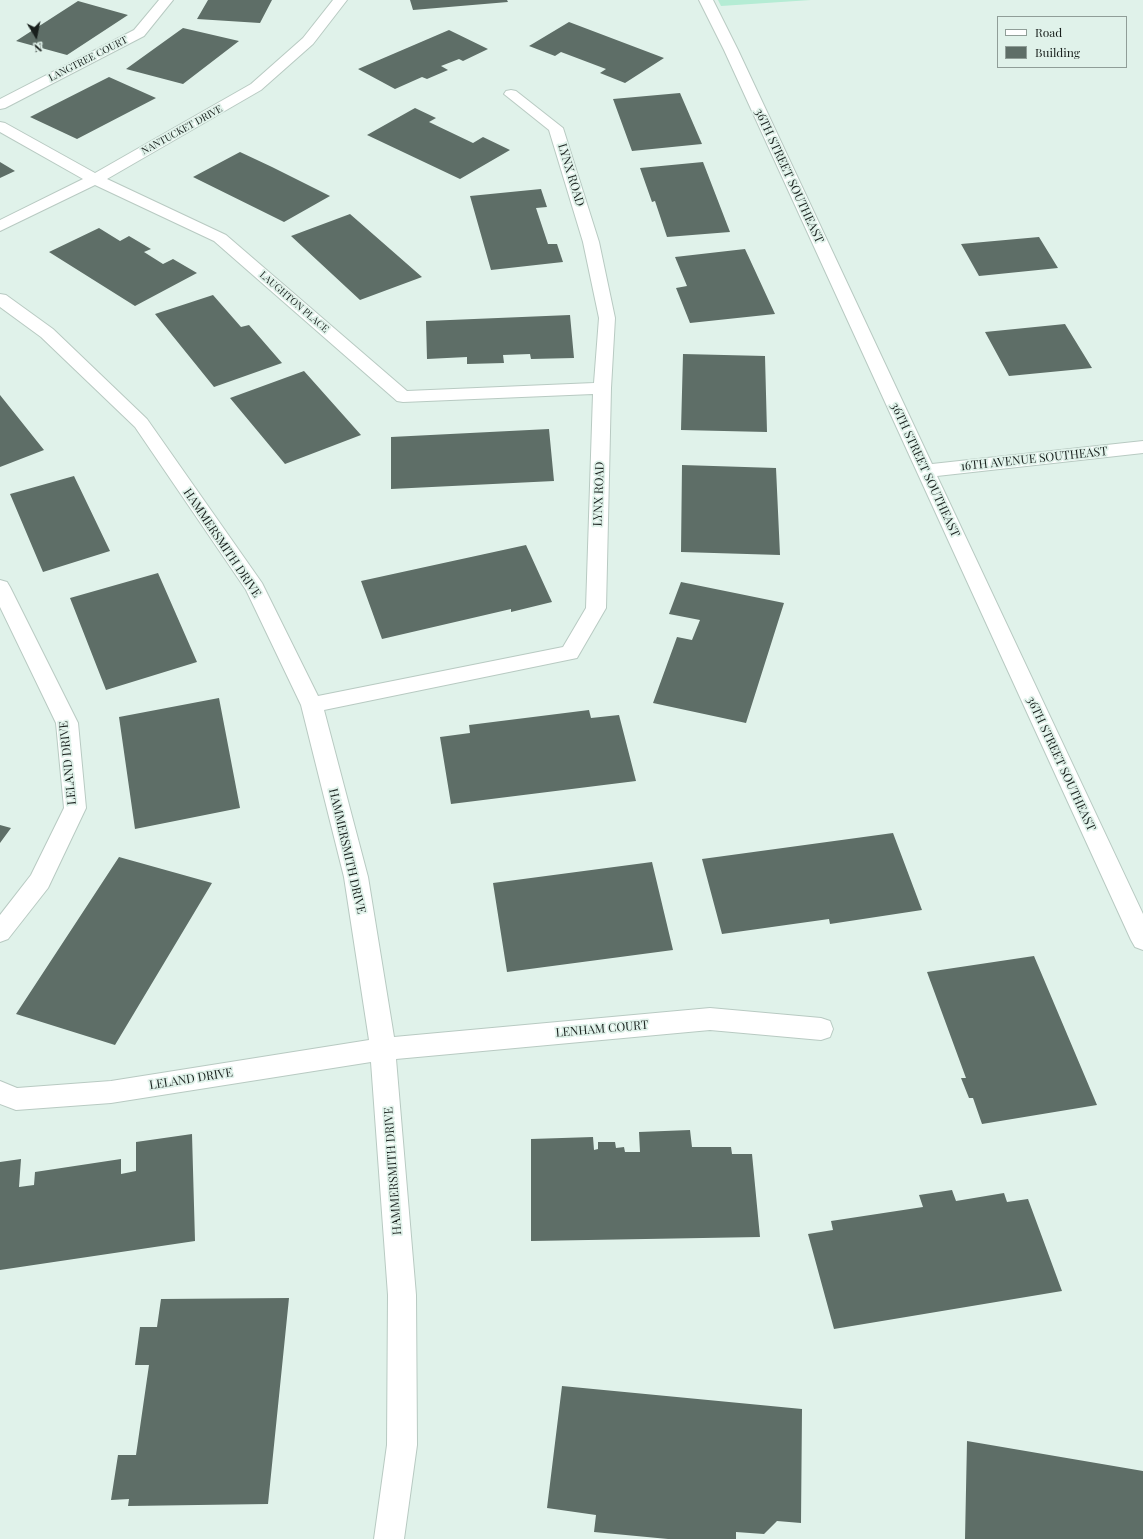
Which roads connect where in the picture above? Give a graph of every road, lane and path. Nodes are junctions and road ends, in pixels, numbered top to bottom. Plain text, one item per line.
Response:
1 (166, 0) edge
2 (340, 0) edge
3 (706, 0) edge
4 (511, 94) dead end
5 (0, 105) edge
6 (0, 126) edge
7 (95, 179) junction
8 (0, 226) edge
9 (0, 299) edge
10 (602, 388) junction
11 (1143, 447) edge
12 (925, 471) junction
13 (0, 587) edge
14 (312, 705) junction
15 (0, 932) edge
16 (1143, 940) edge
17 (821, 1029) dead end
18 (383, 1049) junction
19 (0, 1092) edge
20 (389, 1539) edge

1 - 5 street, LANGTREE COURT
2 - 7 street, NANTUCKET DRIVE
3 - 12 street, 36TH STREET SOUTHEAST
4 - 10 street, LYNX ROAD
6 - 7 street, LAUGHTON PLACE
7 - 8 street, NANTUCKET DRIVE
7 - 10 street, LAUGHTON PLACE
9 - 14 street, HAMMERSMITH DRIVE
10 - 14 street, LYNX ROAD
11 - 12 street, 16TH AVENUE SOUTHEAST
12 - 16 street, 36TH STREET SOUTHEAST
13 - 15 street, LELAND DRIVE
14 - 18 street, HAMMERSMITH DRIVE
17 - 18 street, LENHAM COURT
18 - 19 street, LELAND DRIVE
18 - 20 street, HAMMERSMITH DRIVE

